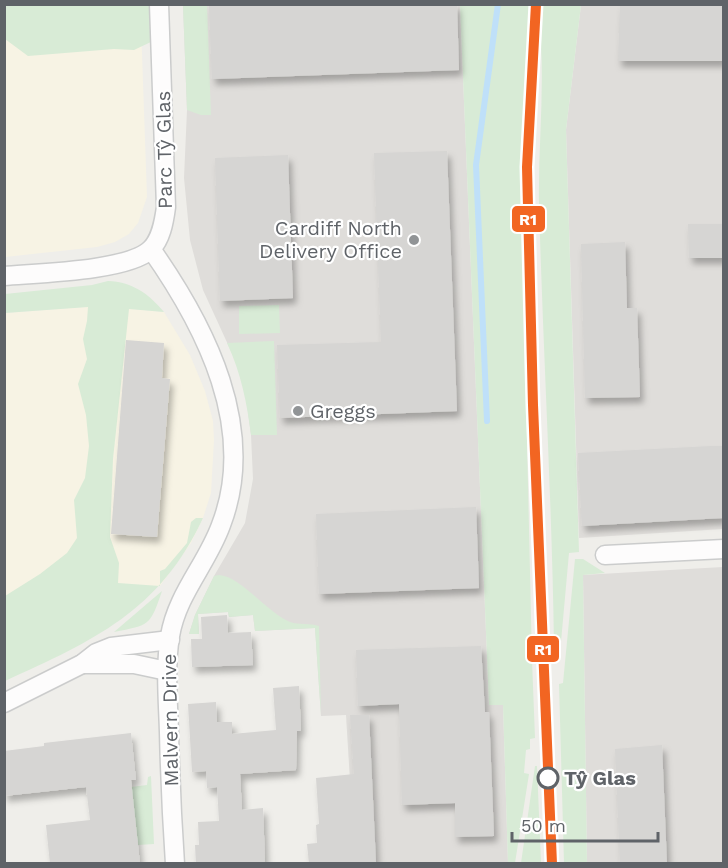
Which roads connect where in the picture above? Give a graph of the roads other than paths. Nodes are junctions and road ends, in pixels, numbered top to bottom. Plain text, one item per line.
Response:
1 (159, 4) edge
2 (152, 249) junction
3 (4, 276) edge
4 (723, 549) edge
5 (605, 555) dead end
6 (170, 640) junction
7 (82, 664) junction
8 (167, 671) junction
9 (4, 703) edge
10 (175, 864) edge

1 - 2 street, Parc Tŷ Glas
2 - 3 street
2 - 6 street, Malvern Drive
4 - 5 street
6 - 7 street
6 - 8 street, Malvern Drive
7 - 8 street
7 - 9 street
8 - 10 street, Malvern Drive

